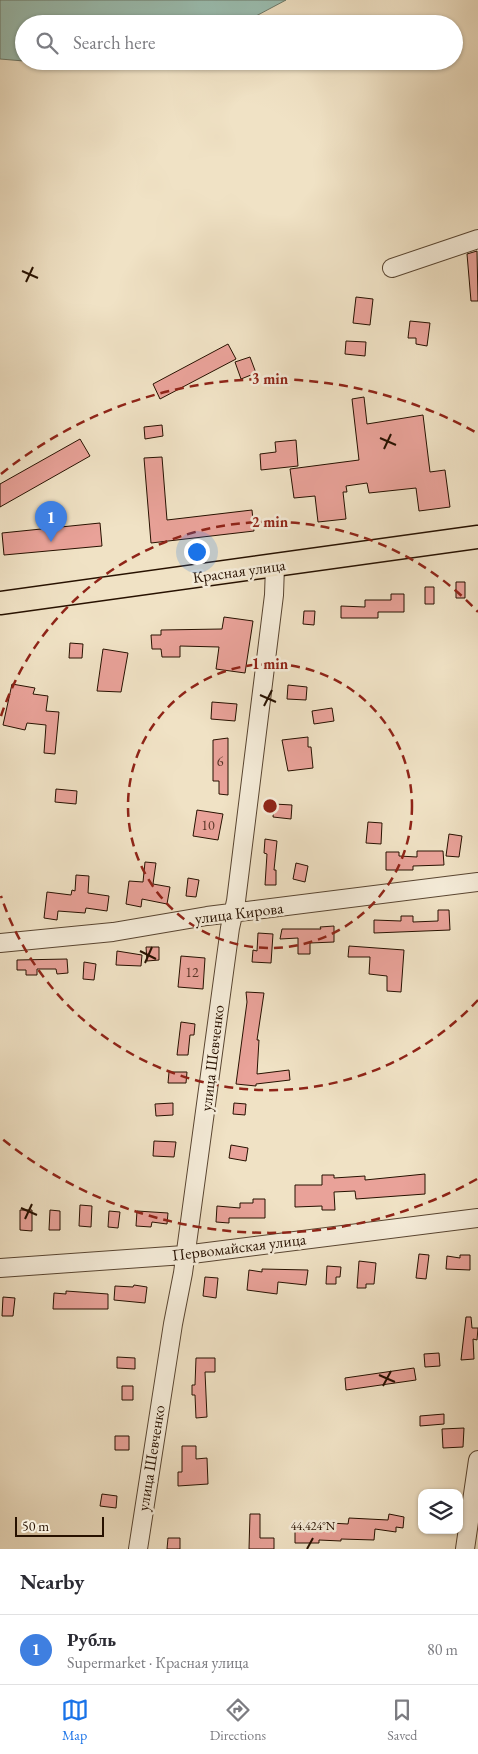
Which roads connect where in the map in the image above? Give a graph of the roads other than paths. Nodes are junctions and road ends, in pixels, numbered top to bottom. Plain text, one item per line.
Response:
1 (478, 239) edge
2 (392, 268) dead end
3 (478, 537) edge
4 (275, 566) junction
5 (0, 603) edge
6 (478, 882) edge
7 (233, 914) junction
8 (0, 943) edge
9 (478, 1218) edge
10 (184, 1255) junction
11 (0, 1268) edge
12 (478, 1460) edge
13 (138, 1549) edge
14 (465, 1549) edge

1 - 2 street
3 - 4 main road, Красная улица
4 - 5 main road, Красная улица
4 - 7 street, улица Шевченко
6 - 7 street, улица Кирова
7 - 8 street, улица Кирова
7 - 10 street, улица Шевченко
9 - 10 street, Первомайская улица
10 - 11 street, Первомайская улица
10 - 13 street, улица Шевченко
12 - 14 street

